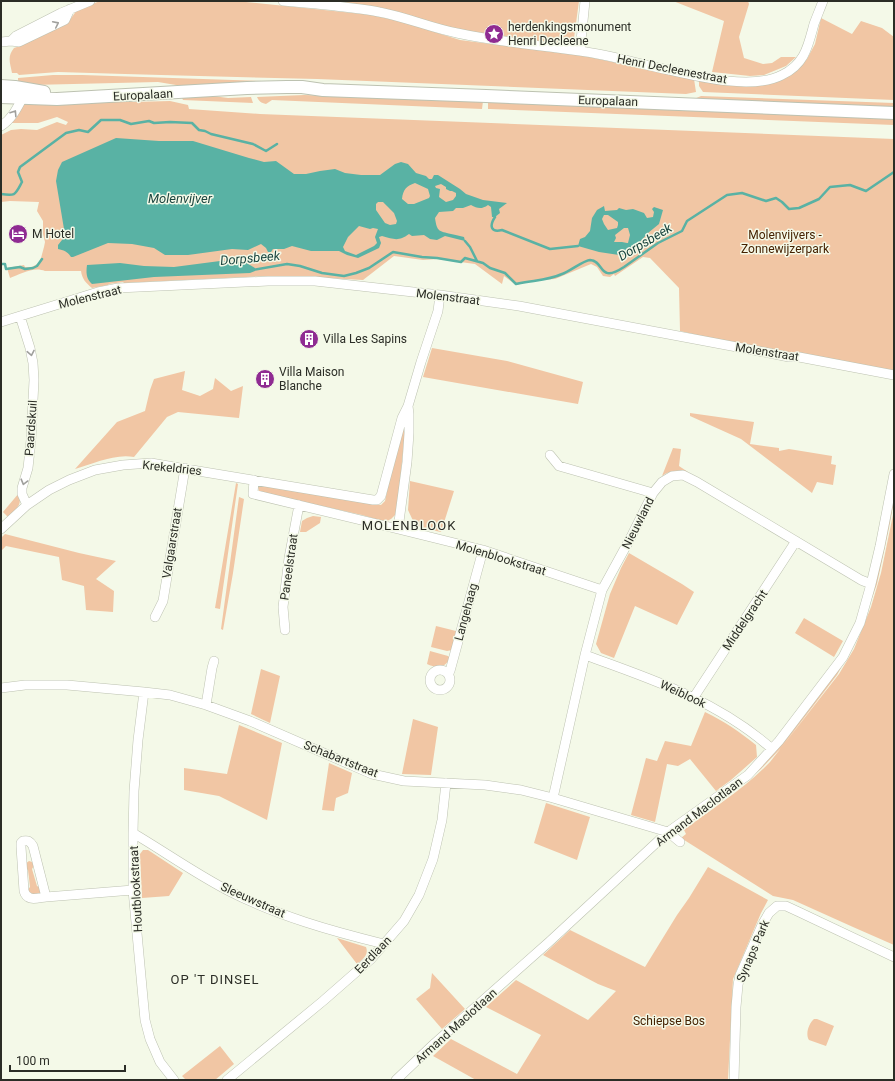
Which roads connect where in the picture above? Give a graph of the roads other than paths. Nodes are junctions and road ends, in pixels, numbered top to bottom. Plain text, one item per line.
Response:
1 (90, 1) edge
2 (283, 1) edge
3 (585, 1) edge
4 (823, 1) edge
5 (1, 42) edge
6 (580, 51) junction
7 (1, 86) edge
8 (1, 97) edge
9 (23, 97) junction
10 (82, 98) junction
11 (894, 113) edge
12 (1, 126) edge
13 (440, 295) junction
14 (20, 316) junction
15 (1, 322) edge
16 (894, 375) edge
17 (408, 406) junction
18 (550, 455) dead end
19 (185, 468) junction
20 (894, 474) edge
21 (254, 480) junction
22 (653, 493) junction
23 (27, 505) junction
24 (298, 505) junction
25 (1, 529) edge
26 (398, 529) junction
27 (796, 541) junction
28 (483, 550) junction
29 (871, 584) junction
30 (602, 590) junction
31 (155, 617) dead end
32 (285, 630) dead end
33 (585, 655) junction
34 (214, 661) dead end
35 (447, 673) dead end
36 (1, 688) edge
37 (144, 692) junction
38 (694, 697) junction
39 (206, 705) junction
40 (772, 749) junction
41 (446, 783) junction
42 (554, 798) junction
43 (668, 832) junction
44 (133, 833) junction
45 (680, 842) dead end
46 (35, 853) junction
47 (22, 855) junction
48 (134, 890) junction
49 (46, 897) junction
50 (384, 944) junction
51 (894, 957) edge
52 (174, 1080) edge
53 (227, 1080) edge
54 (396, 1080) edge
55 (734, 1080) edge

1 - 5 street
2 - 6 street, Henri Decleenestraat
3 - 6 street
4 - 6 street, Henri Decleenestraat
7 - 10 main road, Europalaan
8 - 9 main road, Europalaan
9 - 10 main road, Europalaan
12 -> 9 street
10 - 11 main road, Europalaan
13 - 14 street, Molenstraat
13 - 16 street, Molenstraat
13 - 17 street
14 - 15 street, Molenstraat
14 -> 23 street, Paardskuil
17 - 21 street, Krekeldries
17 - 26 street
18 - 22 street
19 - 21 street, Krekeldries
19 - 23 street, Krekeldries
19 - 31 street, Valgaarstraat
20 - 29 street, Armand Maclotlaan
21 - 24 street
22 - 27 street, Nieuwland
22 - 30 street, Nieuwland
23 - 25 street
24 - 26 street
24 - 32 street, Paneelstraat
26 - 28 street, Molenblookstraat
27 - 29 street, Nieuwland
27 - 38 street, Middelgracht
28 - 30 street, Molenblookstraat
28 - 35 street, Langehaag
29 - 40 street, Armand Maclotlaan
30 - 33 street, Nieuwland
33 - 38 street, Weiblook
33 - 42 street, Nieuwland
34 - 39 street
36 - 37 street, Schabartstraat
37 - 39 street, Schabartstraat
37 - 44 street, Houtblookstraat
38 - 40 street, Weiblook
39 - 41 street, Schabartstraat
40 - 43 street, Armand Maclotlaan
41 - 42 street, Schabartstraat
41 - 50 street, Eerdlaan
42 - 43 street, Schabartstraat
43 - 45 street, Schabartstraat
43 - 54 street, Armand Maclotlaan
44 - 48 street, Houtblookstraat
44 - 50 street, Sleeuwstraat
46 - 47 street
46 - 47 street
46 - 49 street
47 - 49 street
48 - 49 street
48 - 52 street, Houtblookstraat
50 - 53 street, Eerdlaan
51 - 55 street, Synaps Park

